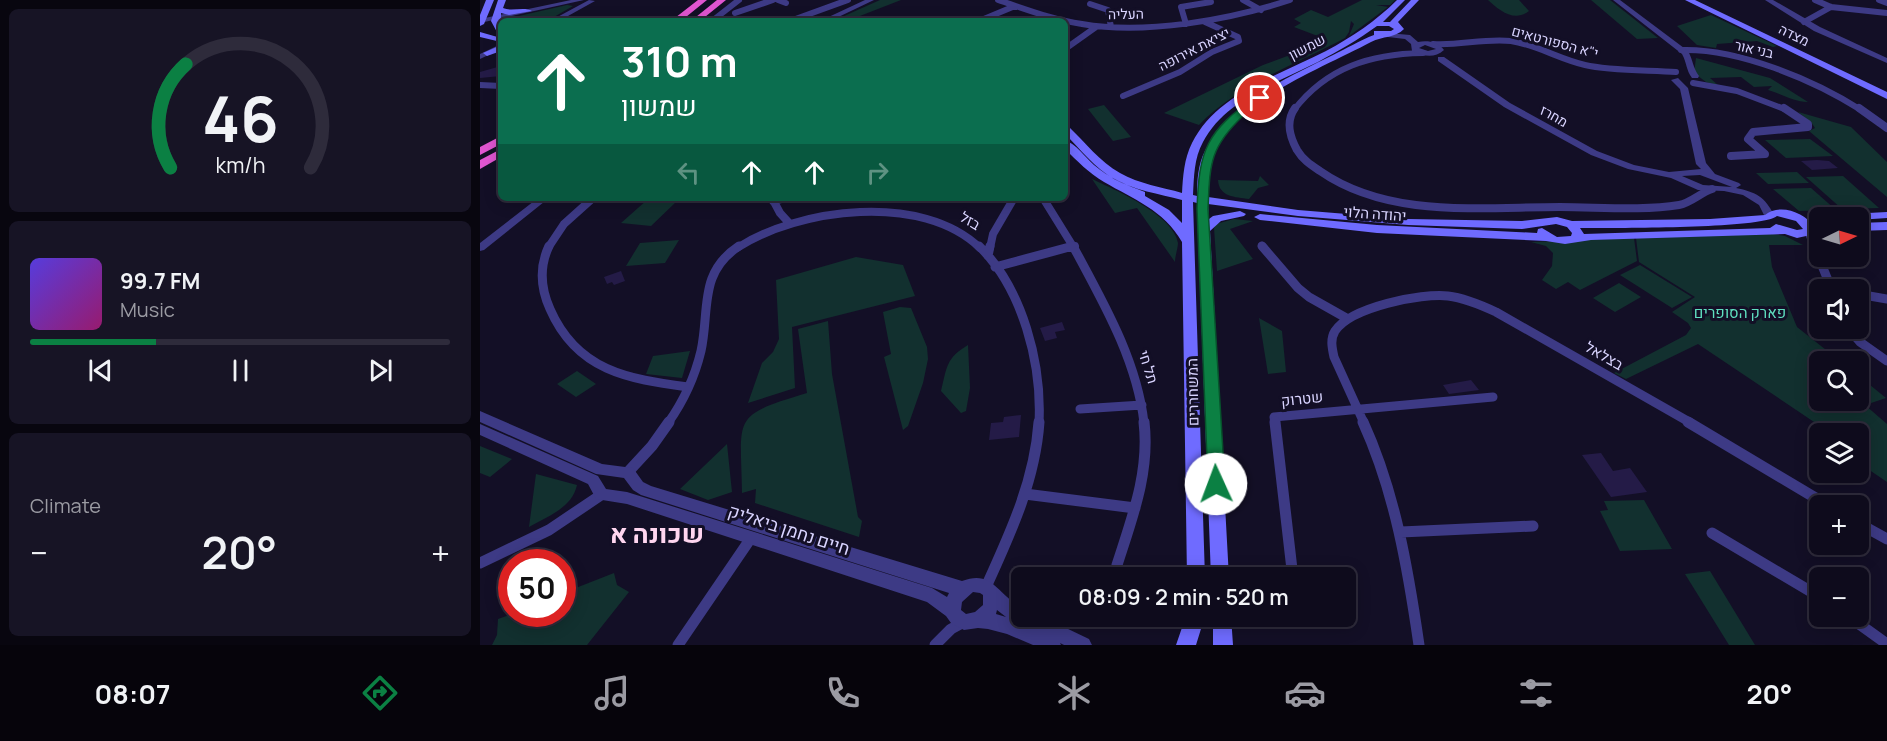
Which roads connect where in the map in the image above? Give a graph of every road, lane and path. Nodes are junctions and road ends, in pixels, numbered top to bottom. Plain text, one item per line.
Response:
1 (490, 0) edge
2 (502, 0) edge
3 (581, 0) edge
4 (600, 0) edge
5 (703, 0) edge
6 (722, 0) edge
7 (776, 0) edge
8 (848, 0) edge
9 (871, 0) edge
10 (876, 0) edge
11 (998, 0) edge
12 (1243, 0) edge
13 (1290, 0) edge
14 (1401, 0) edge
15 (1414, 0) edge
16 (1616, 0) edge
17 (1689, 0) edge
18 (1701, 0) edge
19 (1768, 0) edge
20 (1815, 0) edge
21 (1880, 0) edge
22 (589, 1) edge
23 (739, 1) edge
24 (1211, 2) dead end
25 (567, 3) junction
26 (786, 3) dead end
27 (1887, 3) edge
28 (1090, 4) dead end
29 (1015, 6) junction
30 (753, 7) junction
31 (1831, 7) junction
32 (577, 9) junction
33 (1261, 10) junction
34 (528, 11) joint
35 (497, 13) junction
36 (735, 13) dead end
37 (1887, 13) edge
38 (560, 18) edge
39 (679, 18) edge
40 (699, 18) edge
41 (716, 18) edge
42 (798, 18) edge
43 (831, 18) edge
44 (838, 18) edge
45 (986, 18) edge
46 (1061, 18) edge
47 (481, 19) edge
48 (1068, 20) edge
49 (1205, 22) junction
50 (1804, 22) junction
51 (1186, 24) junction
52 (1373, 26) junction
53 (1096, 27) junction
54 (1111, 27) junction
55 (1398, 27) junction
56 (498, 28) edge
57 (480, 34) edge
58 (1388, 35) junction
59 (498, 40) edge
60 (1415, 46) junction
61 (1068, 47) edge
62 (498, 48) edge
63 (1436, 49) junction
64 (1681, 50) junction
65 (1406, 52) junction
66 (1425, 53) junction
67 (484, 55) edge
68 (1885, 59) edge
69 (1676, 75) junction
70 (1691, 79) junction
71 (480, 85) edge
72 (498, 86) edge
73 (1887, 88) edge
74 (1123, 96) dead end
75 (1887, 96) edge
76 (1887, 128) edge
77 (1068, 131) edge
78 (498, 141) edge
79 (1068, 146) edge
80 (480, 152) edge
81 (498, 154) edge
82 (1731, 156) dead end
83 (480, 165) edge
84 (1692, 174) junction
85 (1190, 175) junction
86 (1204, 178) junction
87 (1714, 183) junction
88 (1118, 187) junction
89 (1154, 189) junction
90 (1698, 196) junction
91 (540, 201) edge
92 (589, 201) edge
93 (774, 201) edge
94 (1012, 201) edge
95 (1045, 201) edge
96 (1187, 202) junction
97 (1203, 205) junction
98 (1238, 209) junction
99 (1790, 215) junction
100 (1887, 215) edge
101 (1768, 216) junction
102 (1869, 216) edge
103 (1809, 217) edge
104 (790, 224) junction
105 (1541, 224) junction
106 (1570, 225) junction
107 (1887, 226) edge
108 (1809, 227) edge
109 (1869, 227) edge
110 (1204, 230) junction
111 (1809, 231) edge
112 (1788, 232) junction
113 (1546, 237) junction
114 (1577, 238) junction
115 (1189, 244) junction
116 (1809, 245) edge
117 (1075, 246) junction
118 (1262, 246) dead end
119 (480, 247) edge
120 (988, 256) junction
121 (995, 267) junction
122 (1869, 296) edge
123 (1887, 299) edge
124 (1348, 318) junction
125 (1857, 339) edge
126 (1887, 361) edge
127 (688, 387) junction
128 (1493, 397) dead end
129 (1142, 405) junction
130 (1080, 409) dead end
131 (1358, 409) junction
132 (480, 416) edge
133 (480, 429) edge
134 (626, 474) junction
135 (603, 494) junction
136 (1025, 494) junction
137 (1810, 495) edge
138 (1135, 508) junction
139 (1533, 526) dead end
140 (1869, 529) edge
141 (1401, 532) junction
142 (1712, 533) dead end
143 (751, 538) junction
144 (1887, 539) edge
145 (480, 563) edge
146 (1117, 566) dead end
147 (1196, 567) edge
148 (1219, 567) edge
149 (1292, 567) edge
150 (962, 589) junction
151 (988, 590) junction
152 (1809, 590) edge
153 (1011, 610) edge
154 (965, 617) junction
155 (1045, 627) edge
156 (1192, 627) edge
157 (1196, 627) edge
158 (1222, 627) edge
159 (1863, 627) edge
160 (1887, 644) edge
161 (678, 645) edge
162 (935, 645) edge
163 (1052, 645) edge
164 (1083, 645) edge
165 (1186, 645) edge
166 (1197, 645) edge
167 (1223, 645) edge
168 (1419, 645) edge

1 - 47 main road
2 - 35 main road
3 - 25 street
4 - 22 street
5 - 39 highway
6 - 40 highway
7 - 26 street
7 - 30 street
8 - 42 street
9 - 43 street
10 - 44 street
11 - 29 street, העליה
12 - 33 street
13 - 33 street, העליה
14 - 52 main road, שמשון
15 - 55 main road
16 - 64 street, בני אור
17 - 75 main road, מצדה
18 - 73 main road, מצדה
19 - 50 street
20 - 31 street
21 - 27 street
22 - 32 street
23 - 30 street
23 - 41 street
24 - 51 street
25 - 32 street
25 - 34 street
28 - 54 street
29 - 45 street
29 - 46 street, העליה
30 - 36 street
31 - 37 street
31 - 50 street
32 - 38 street
33 - 49 street, העליה
34 - 35 main road
35 - 47 street
35 - 56 main road
48 - 53 street, העליה
49 - 51 street, העליה
49 - 74 street, יציאת אירופה
50 - 68 street
51 - 54 street, העליה
52 - 55 main road
52 - 58 main road
52 - 85 main road, שמשון
53 - 54 street, העליה
53 - 61 street
55 - 58 main road, שמשון
55 - 63 street, מחרז
57 - 59 main road
58 - 60 street
58 - 86 main road, שמשון
60 - 63 street
60 - 65 street
60 - 66 street
62 - 67 main road
63 - 66 street
63 - 69 street, י"א הספורטאים
63 - 84 street, מחרז
64 - 70 street
64 - 76 street, בני אור
65 - 66 street
65 - 90 street
69 - 70 street
69 - 70 street
70 - 82 street
70 - 84 street
71 - 72 street
77 - 89 main road
78 - 80 highway
79 - 88 main road
81 - 83 highway
84 - 87 street
84 - 87 street
84 - 90 street
85 - 89 main road
85 - 96 main road, שמשון
86 - 97 main road, שמשון
86 - 98 main road
87 - 90 street
87 - 99 street
87 - 101 street
88 - 96 main road
88 - 115 main road
89 - 96 main road
91 - 119 street
92 - 127 street
93 - 104 street
94 - 120 street
95 - 117 street, תל חי
96 - 97 main road
96 - 115 main road, המשחררים
97 - 98 main road, יהודה הלוי
97 - 110 main road, המשחררים
98 - 105 main road, יהודה הלוי
98 - 110 main road
98 - 113 main road, יהודה הלוי
99 - 101 main road
99 - 103 main road
99 - 108 main road
100 - 102 main road
101 - 106 main road
101 - 112 main road
104 - 120 street, בזל
104 - 127 street, בזל
105 - 106 main road, יהודה הלוי
105 - 113 main road
106 - 114 main road
107 - 109 main road
110 - 148 main road, המשחררים
111 - 112 main road
112 - 114 main road
112 - 116 street
113 - 114 main road, יהודה הלוי
115 - 147 main road, המשחררים
117 - 121 street
117 - 129 street, תל חי
118 - 124 street
120 - 121 street, בזל
121 - 136 street, בזל
122 - 123 street
124 - 131 street
124 - 137 street, בצלאל
125 - 126 street
127 - 134 street, בזל
128 - 131 street, שטרוק
129 - 130 street
129 - 138 street, תל חי
131 - 141 street
131 - 149 street, שטרוק
132 - 134 street, חיים נחמן ביאליק
133 - 135 street, חיים נחמן ביאליק
134 - 135 street
134 - 150 street, חיים נחמן ביאליק
135 - 143 street, חיים נחמן ביאליק
135 - 145 street
136 - 138 street
136 - 151 street, בזל
138 - 146 street, תל חי
139 - 141 street
140 - 144 street
141 - 168 street
142 - 152 street
143 - 154 street, חיים נחמן ביאליק
143 - 161 street
150 - 151 street
150 - 154 street
151 - 153 street
151 - 154 street
154 - 162 street
154 - 163 street, חיים נחמן ביאליק
155 - 164 street
156 - 165 main road
157 - 166 main road
158 - 167 main road
159 - 160 street

